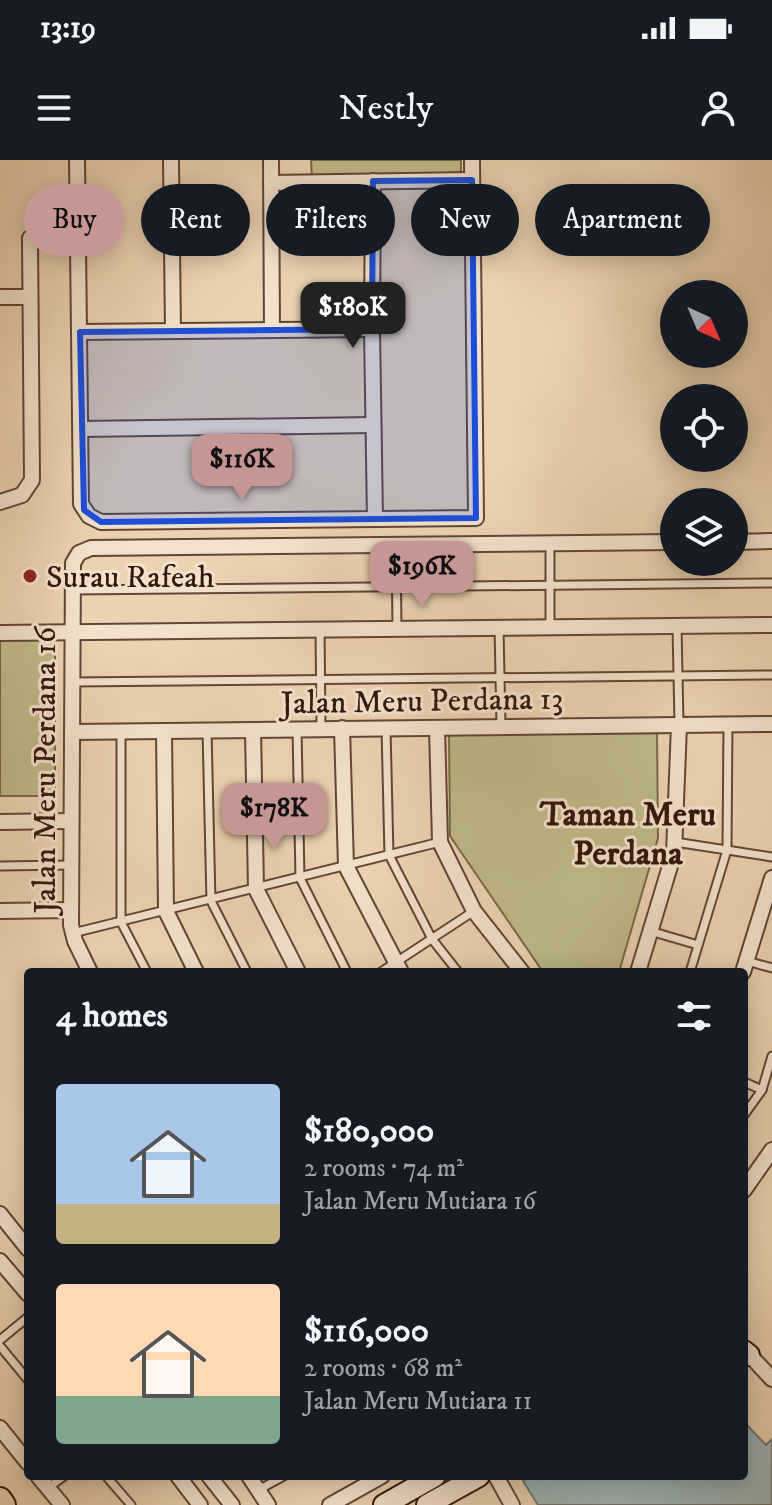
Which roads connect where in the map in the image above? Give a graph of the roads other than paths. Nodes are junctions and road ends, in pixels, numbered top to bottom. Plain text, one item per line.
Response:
1 (77, 160) edge
2 (171, 160) edge
3 (271, 160) edge
4 (472, 160) edge
5 (472, 180) junction
6 (373, 181) junction
7 (271, 183) junction
8 (30, 256) edge
9 (0, 297) edge
10 (30, 297) junction
11 (372, 329) junction
12 (272, 330) junction
13 (173, 331) junction
14 (80, 332) junction
15 (373, 425) junction
16 (81, 429) junction
17 (0, 502) edge
18 (375, 519) junction
19 (772, 541) edge
20 (660, 542) edge
21 (748, 542) edge
22 (550, 544) junction
23 (396, 545) junction
24 (772, 583) edge
25 (550, 585) junction
26 (396, 586) junction
27 (73, 590) junction
28 (772, 625) edge
29 (677, 626) junction
30 (499, 627) junction
31 (550, 627) junction
32 (397, 628) junction
33 (320, 629) junction
34 (0, 633) edge
35 (73, 633) junction
36 (772, 675) edge
37 (679, 676) junction
38 (500, 677) junction
39 (320, 679) junction
40 (73, 682) junction
41 (728, 724) junction
42 (772, 724) edge
43 (679, 725) junction
44 (501, 727) junction
45 (321, 728) junction
46 (342, 728) junction
47 (386, 728) junction
48 (437, 728) junction
49 (297, 729) junction
50 (253, 730) junction
51 (121, 731) junction
52 (164, 731) junction
53 (207, 731) junction
54 (72, 732) junction
55 (71, 821) junction
56 (0, 822) edge
57 (440, 842) junction
58 (675, 842) junction
59 (727, 850) junction
60 (389, 855) junction
61 (772, 857) edge
62 (71, 865) junction
63 (0, 866) edge
64 (346, 866) junction
65 (300, 878) junction
66 (772, 878) edge
67 (256, 889) junction
68 (211, 901) junction
69 (71, 910) junction
70 (0, 911) edge
71 (166, 911) junction
72 (474, 911) junction
73 (121, 922) junction
74 (650, 931) junction
75 (72, 933) junction
76 (432, 939) junction
77 (698, 945) junction
78 (744, 966) edge
79 (88, 968) edge
80 (145, 968) edge
81 (194, 968) edge
82 (245, 968) edge
83 (296, 968) edge
84 (345, 968) edge
85 (392, 968) edge
86 (393, 968) edge
87 (455, 968) edge
88 (519, 968) edge
89 (639, 968) edge
90 (691, 968) edge
91 (772, 968) edge
92 (772, 1056) edge
93 (748, 1084) edge
94 (762, 1090) junction
95 (748, 1109) edge
96 (772, 1150) edge
97 (748, 1184) edge
98 (0, 1214) edge
99 (24, 1239) edge
100 (0, 1261) edge
101 (24, 1289) edge
102 (24, 1321) edge
103 (0, 1343) edge
104 (748, 1354) edge
105 (24, 1375) edge
106 (772, 1379) edge
107 (0, 1428) edge
108 (24, 1458) edge
109 (41, 1480) edge
110 (59, 1480) edge
111 (109, 1480) edge
112 (181, 1480) edge
113 (212, 1480) edge
114 (252, 1480) edge
115 (277, 1480) edge
116 (375, 1480) edge
117 (428, 1480) edge
118 (472, 1480) edge
119 (498, 1480) edge
120 (48, 1488) junction
121 (260, 1489) junction
122 (0, 1499) edge
123 (4, 1505) edge
124 (62, 1505) edge
125 (131, 1505) edge
126 (200, 1505) edge
127 (232, 1505) edge
128 (268, 1505) edge
129 (330, 1505) edge
130 (384, 1505) edge
131 (427, 1505) edge
132 (512, 1505) edge

1 - 14 street
2 - 13 street
3 - 7 street
4 - 5 street
5 - 6 street
5 - 18 street
6 - 7 street
6 - 11 street
7 - 12 street
8 - 10 street
9 - 10 street
10 - 17 street
11 - 12 street
11 - 15 street
12 - 13 street
13 - 14 street
14 - 16 street
15 - 16 street
15 - 18 street
16 - 18 street
19 - 21 street
20 - 22 street
22 - 23 street
22 - 25 lane
23 - 26 lane
23 - 27 street, Jalan Meru Perdana 16
24 - 25 lane
25 - 26 lane
25 - 31 lane
26 - 27 lane
26 - 32 lane
27 - 35 street, Jalan Meru Perdana 16
28 - 29 street
29 - 31 street
29 - 37 lane
30 - 31 street
30 - 32 street
30 - 38 lane
32 - 33 street
33 - 35 street
33 - 39 lane
34 - 35 street
35 - 40 street, Jalan Meru Perdana 16
36 - 37 lane
37 - 38 lane
37 - 43 lane
38 - 39 lane
38 - 44 lane
39 - 40 lane
39 - 45 lane
40 - 54 street, Jalan Meru Perdana 16
41 - 42 street, Jalan Meru Perdana 13
41 - 43 street, Jalan Meru Perdana 13
41 - 59 lane
43 - 44 street, Jalan Meru Perdana 13
43 - 58 street
44 - 48 street, Jalan Meru Perdana 13
45 - 46 street, Jalan Meru Perdana 13
45 - 49 street, Jalan Meru Perdana 13
46 - 47 street, Jalan Meru Perdana 13
46 - 64 street
47 - 48 street, Jalan Meru Perdana 13
47 - 60 lane
48 - 57 street
49 - 50 street, Jalan Meru Perdana 13
49 - 65 lane
50 - 53 street, Jalan Meru Perdana 13
50 - 67 street
51 - 52 street, Jalan Meru Perdana 13
51 - 54 street, Jalan Meru Perdana 13
51 - 73 lane
52 - 53 street, Jalan Meru Perdana 13
52 - 71 street
53 - 68 lane
54 - 55 street, Jalan Meru Perdana 16
55 - 56 street
55 - 62 street, Jalan Meru Perdana 16
57 - 60 lane
57 - 72 street
58 - 59 lane
58 - 74 street
59 - 61 lane
59 - 77 lane
60 - 64 lane
60 - 76 lane
62 - 63 lane
62 - 69 street, Jalan Meru Perdana 16
64 - 65 lane
64 - 85 street
65 - 67 lane
65 - 84 lane
66 - 78 street
67 - 68 lane
67 - 83 street
68 - 71 lane
68 - 82 lane
69 - 70 street
69 - 75 street, Jalan Meru Perdana 16
71 - 73 lane
71 - 81 street
72 - 76 lane
72 - 88 street
73 - 75 lane
73 - 80 lane
74 - 77 lane
74 - 89 street
75 - 79 street, Jalan Meru Perdana 16
76 - 86 lane
76 - 87 lane
77 - 90 lane
78 - 91 lane
92 - 94 lane
93 - 94 lane
94 - 95 lane
96 - 97 street
98 - 99 street
100 - 101 street
102 - 103 lane
103 - 105 lane
104 - 106 street
107 - 108 street
109 - 120 street
110 - 120 lane
111 - 125 lane
112 - 126 street
113 - 127 street
114 - 121 street
115 - 121 lane
116 - 129 street
117 - 130 main road
118 - 131 main road
119 - 132 street
120 - 124 street
121 - 128 street
122 - 123 main road

